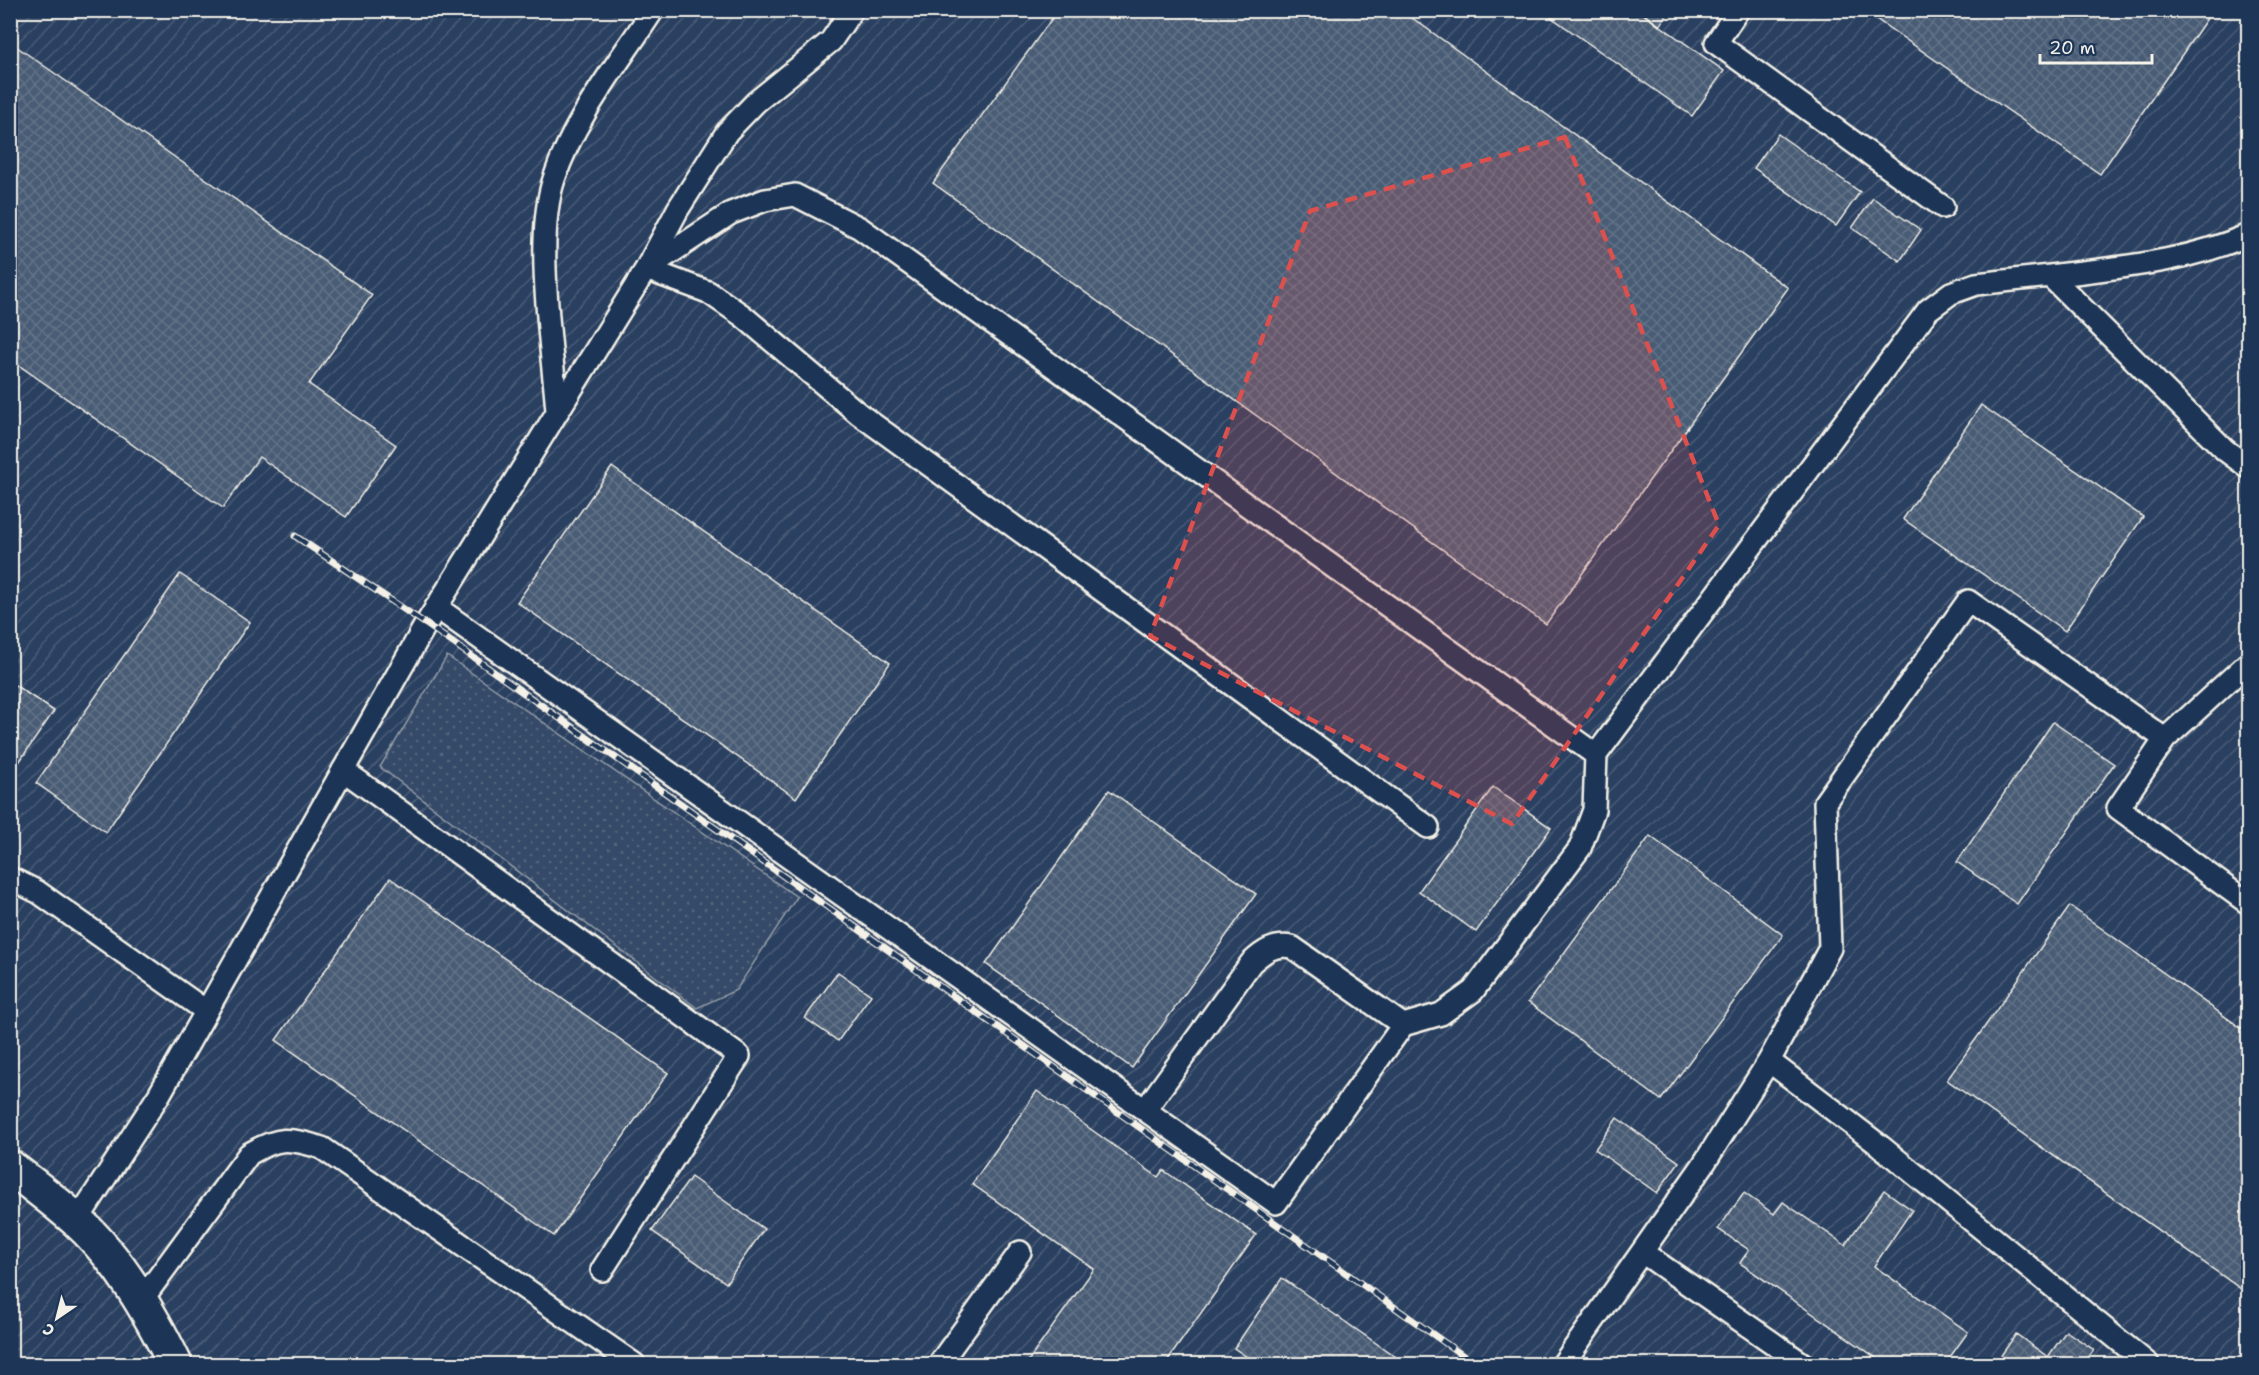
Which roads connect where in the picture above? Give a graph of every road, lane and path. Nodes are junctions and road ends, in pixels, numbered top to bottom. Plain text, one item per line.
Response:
1 (653, 10) edge
2 (852, 10) edge
3 (1738, 10) edge
4 (1943, 207) dead end
5 (2248, 235) edge
6 (646, 269) junction
7 (2050, 276) junction
8 (557, 411) junction
9 (2248, 467) edge
10 (436, 607) junction
11 (2248, 663) edge
12 (2165, 739) junction
13 (1596, 755) junction
14 (343, 770) junction
15 (1428, 827) dead end
16 (10, 878) edge
17 (2248, 903) edge
18 (206, 1011) junction
19 (1403, 1024) junction
20 (1769, 1061) junction
21 (1145, 1110) junction
22 (10, 1167) edge
23 (77, 1221) junction
24 (1020, 1252) dead end
25 (1642, 1252) junction
26 (602, 1270) dead end
27 (141, 1301) junction
28 (175, 1365) edge
29 (634, 1365) edge
30 (939, 1365) edge
31 (1563, 1365) edge
32 (1803, 1365) edge
33 (2148, 1365) edge

1 - 8 lane
2 - 6 lane
3 - 4 lane
5 - 7 lane
6 - 8 lane
6 - 13 lane
6 - 15 lane
7 - 9 lane
7 - 13 lane
8 - 10 lane
10 - 14 lane
10 - 21 lane
11 - 12 lane
12 - 17 lane
12 - 20 lane
13 - 19 lane
14 - 18 lane
14 - 26 lane
16 - 18 lane
18 - 23 lane
19 - 21 lane
19 - 21 lane
20 - 25 lane
20 - 33 lane
22 - 23 street
23 - 27 street
24 - 30 lane
25 - 31 lane
25 - 32 lane
27 - 28 street
27 - 29 lane

